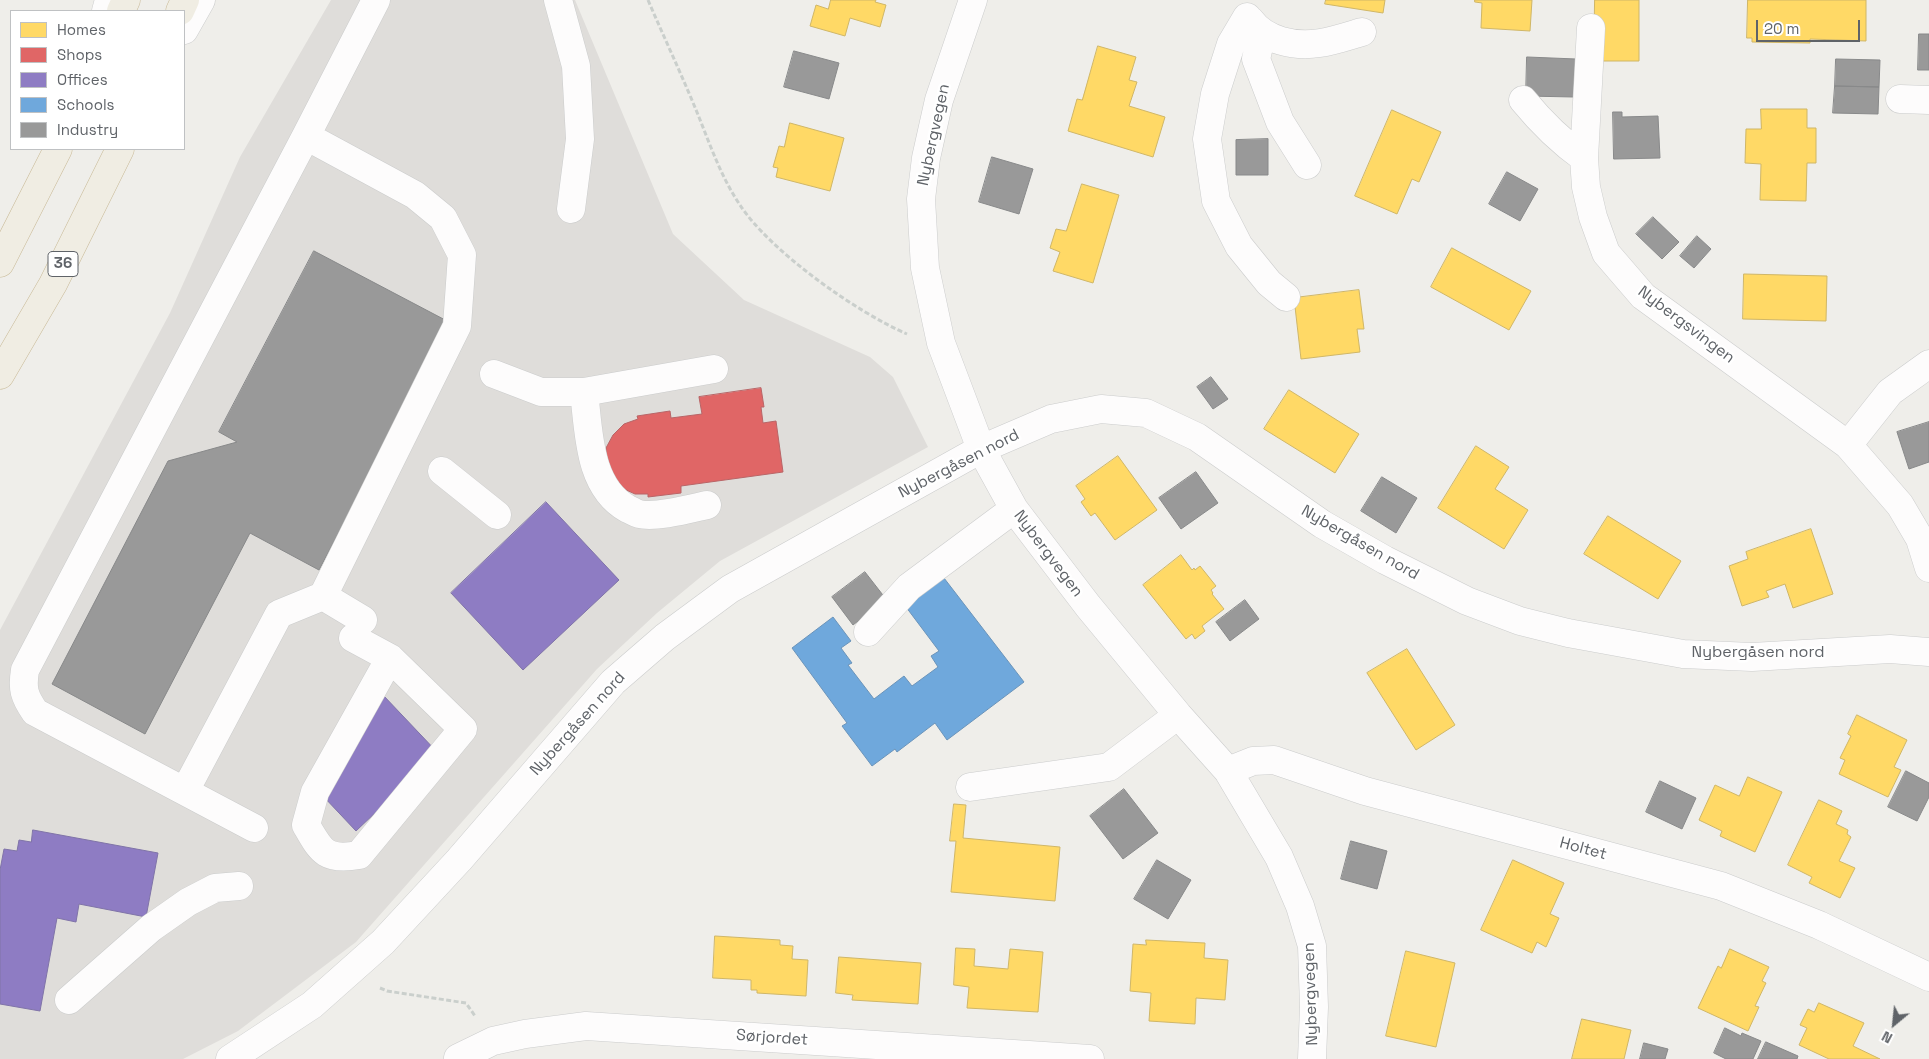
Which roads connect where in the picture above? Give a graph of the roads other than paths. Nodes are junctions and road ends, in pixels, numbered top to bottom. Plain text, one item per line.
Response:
1 (201, 0) edge
2 (376, 0) edge
3 (558, 0) edge
4 (972, 0) edge
5 (1251, 17) edge
6 (185, 28) edge
7 (1591, 28) dead end
8 (1362, 32) dead end
9 (1900, 99) dead end
10 (1523, 100) dead end
11 (1929, 100) edge
12 (306, 136) junction
13 (57, 150) edge
14 (120, 150) edge
15 (1584, 158) junction
16 (1307, 165) dead end
17 (571, 209) dead end
18 (0, 263) edge
19 (1286, 297) dead end
20 (1929, 364) edge
21 (714, 369) dead end
22 (494, 374) dead end
23 (0, 375) edge
24 (584, 392) junction
25 (1848, 444) junction
26 (981, 449) junction
27 (442, 471) dead end
28 (707, 505) dead end
29 (1014, 509) junction
30 (497, 515) dead end
31 (1929, 568) edge
32 (323, 596) junction
33 (868, 632) dead end
34 (1929, 652) edge
35 (390, 658) junction
36 (1178, 715) junction
37 (1228, 770) junction
38 (970, 787) dead end
39 (185, 791) junction
40 (254, 828) dead end
41 (239, 886) dead end
42 (1929, 977) edge
43 (69, 1000) dead end
44 (458, 1058) edge
45 (230, 1059) edge
46 (1090, 1059) edge
47 (1312, 1059) edge

1 - 6 street
2 - 12 street
3 - 17 street
4 - 26 street, Nybergvegen
5 - 8 street
5 - 16 street
5 - 19 street
7 - 15 street, Nybergsvingen
9 - 11 street
10 - 15 street
12 - 32 street
12 - 39 street
13 - 18 highway
14 - 23 highway, 36
15 - 25 street, Nybergsvingen
20 - 25 street
21 - 24 street
22 - 24 street
24 - 28 street
25 - 31 street, Nybergsvingen
26 - 29 street, Nybergvegen
26 - 34 street, Nybergåsen nord
26 - 45 street, Nybergåsen nord
27 - 30 street
29 - 33 street
29 - 36 street, Nybergvegen
32 - 35 street
32 - 39 street
35 - 35 street
36 - 37 street, Nybergvegen
36 - 38 street
37 - 42 street, Holtet
37 - 47 street, Nybergvegen
39 - 40 street
41 - 43 street
44 - 46 street, Sørjordet

